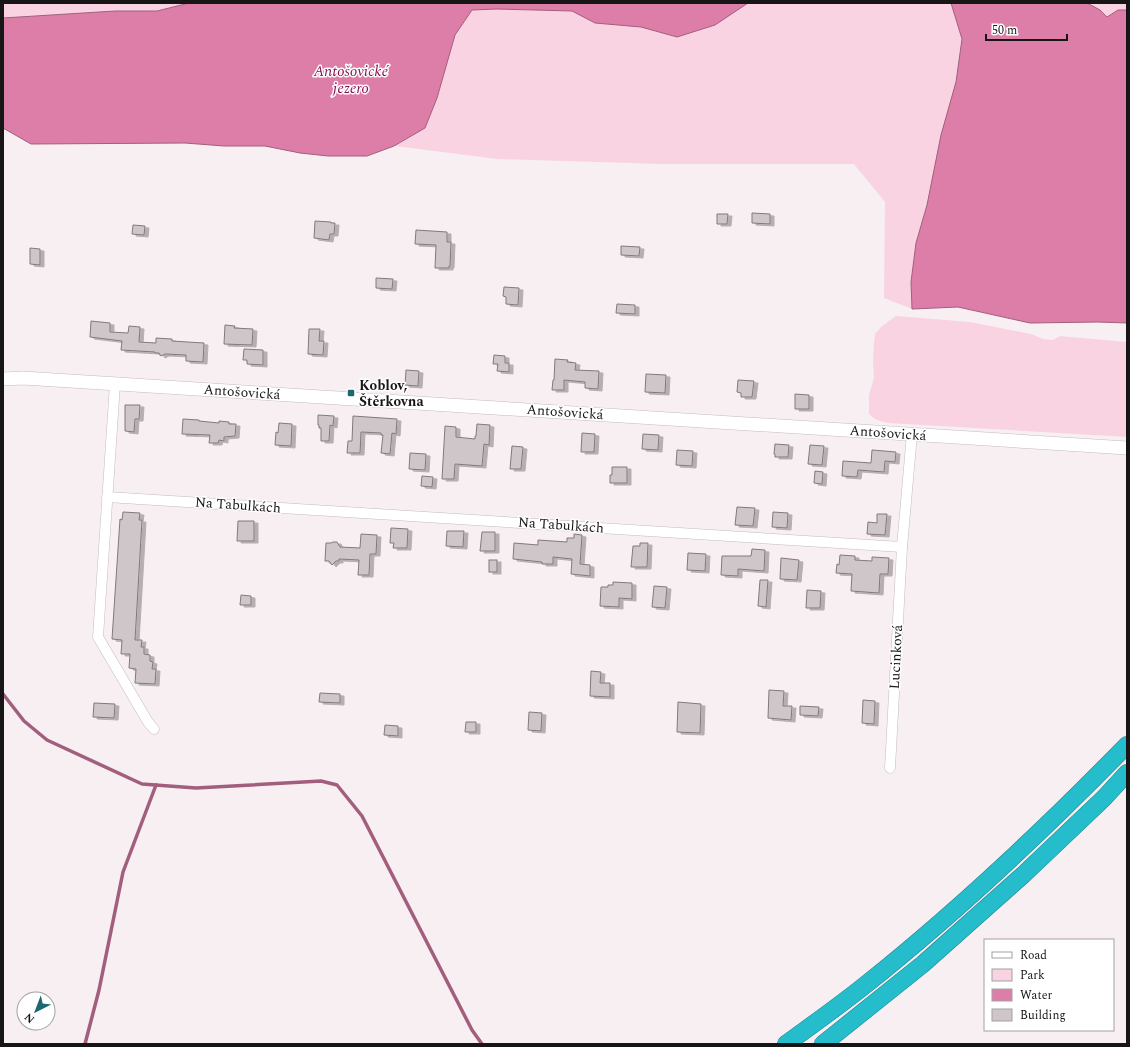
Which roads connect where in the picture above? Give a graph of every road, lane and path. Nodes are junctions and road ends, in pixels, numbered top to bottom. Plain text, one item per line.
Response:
1 (3, 379) edge
2 (115, 384) junction
3 (912, 434) junction
4 (1127, 448) edge
5 (107, 497) junction
6 (902, 547) junction
7 (154, 729) dead end
8 (1127, 745) edge
9 (890, 768) dead end
10 (1127, 773) edge
11 (786, 1044) edge
12 (823, 1044) edge

1 - 2 street, Antošovická
2 - 3 street, Antošovická
2 - 5 street
3 - 4 street, Antošovická
3 - 6 street
5 - 6 street, Na Tabulkách
5 - 7 street
6 - 9 street, Lucinková
8 - 11 highway
10 - 12 highway

